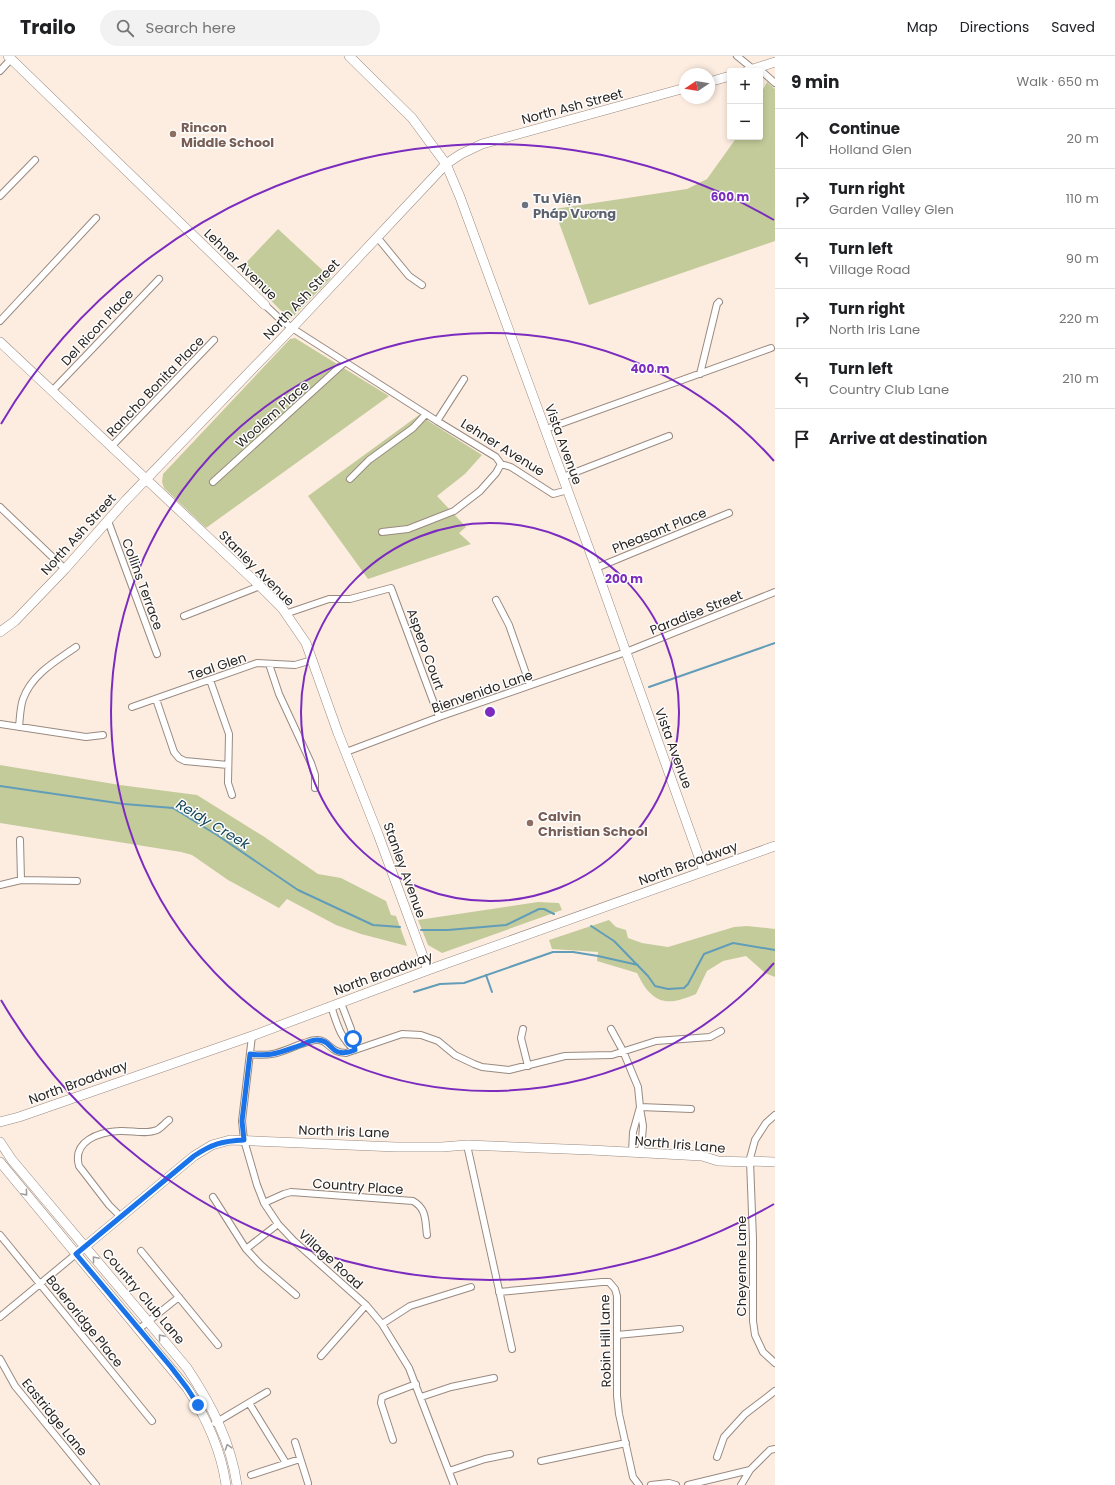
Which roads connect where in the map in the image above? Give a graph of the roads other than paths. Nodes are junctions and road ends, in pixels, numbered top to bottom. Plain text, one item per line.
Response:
1 (349, 56) edge
2 (737, 56) edge
3 (9, 58) edge
4 (775, 62) edge
5 (752, 68) edge
6 (756, 68) edge
7 (0, 71) edge
8 (763, 75) edge
9 (727, 77) edge
10 (715, 80) edge
11 (775, 83) edge
12 (679, 90) edge
13 (35, 160) dead end
14 (446, 164) junction
15 (0, 196) edge
16 (96, 218) dead end
17 (377, 237) junction
18 (158, 279) dead end
19 (422, 285) dead end
20 (719, 302) dead end
21 (265, 305) joint
22 (0, 321) edge
23 (292, 328) junction
24 (214, 340) dead end
25 (0, 342) edge
26 (771, 348) dead end
27 (345, 362) junction
28 (700, 374) junction
29 (464, 379) dead end
30 (52, 391) junction
31 (426, 414) junction
32 (437, 421) junction
33 (546, 429) junction
34 (669, 436) dead end
35 (111, 447) junction
36 (500, 464) junction
37 (563, 477) junction
38 (350, 479) dead end
39 (146, 480) junction
40 (213, 482) dead end
41 (568, 490) junction
42 (0, 507) edge
43 (729, 513) dead end
44 (108, 521) junction
45 (382, 532) dead end
46 (596, 568) junction
47 (65, 569) junction
48 (260, 586) junction
49 (775, 592) edge
50 (496, 600) dead end
51 (285, 614) junction
52 (184, 616) dead end
53 (0, 632) edge
54 (76, 647) dead end
55 (626, 652) junction
56 (157, 654) dead end
57 (312, 660) junction
58 (269, 664) junction
59 (210, 680) junction
60 (530, 685) junction
61 (156, 699) junction
62 (132, 707) dead end
63 (439, 717) junction
64 (0, 724) edge
65 (19, 727) junction
66 (103, 735) dead end
67 (346, 752) junction
68 (228, 765) junction
69 (315, 788) dead end
70 (232, 795) dead end
71 (20, 840) dead end
72 (775, 846) edge
73 (704, 871) junction
74 (21, 880) junction
75 (77, 881) dead end
76 (0, 885) edge
77 (428, 970) junction
78 (341, 1003) junction
79 (331, 1006) junction
80 (523, 1029) dead end
81 (611, 1029) dead end
82 (721, 1032) dead end
83 (252, 1036) junction
84 (355, 1050) junction
85 (623, 1052) junction
86 (250, 1054) junction
87 (528, 1066) junction
88 (640, 1107) junction
89 (691, 1109) dead end
90 (775, 1115) edge
91 (169, 1120) dead end
92 (0, 1122) edge
93 (244, 1140) junction
94 (0, 1142) edge
95 (467, 1145) junction
96 (636, 1152) junction
97 (749, 1161) junction
98 (0, 1162) edge
99 (775, 1162) edge
100 (213, 1197) dead end
101 (264, 1203) junction
102 (121, 1217) junction
103 (278, 1224) junction
104 (0, 1235) edge
105 (428, 1235) dead end
106 (85, 1247) junction
107 (246, 1249) junction
108 (141, 1251) dead end
109 (76, 1254) junction
110 (40, 1284) junction
111 (472, 1287) dead end
112 (499, 1292) junction
113 (296, 1295) dead end
114 (179, 1297) junction
115 (366, 1305) junction
116 (0, 1317) edge
117 (149, 1322) junction
118 (382, 1324) junction
119 (140, 1329) junction
120 (680, 1329) dead end
121 (617, 1335) junction
122 (218, 1345) dead end
123 (512, 1349) dead end
124 (321, 1356) dead end
125 (0, 1359) edge
126 (775, 1363) edge
127 (494, 1378) dead end
128 (416, 1384) junction
129 (775, 1391) edge
130 (267, 1392) dead end
131 (421, 1397) junction
132 (249, 1403) junction
133 (152, 1421) dead end
134 (218, 1422) junction
135 (208, 1426) junction
136 (393, 1440) dead end
137 (295, 1442) dead end
138 (626, 1443) junction
139 (775, 1449) edge
140 (510, 1454) dead end
141 (717, 1456) dead end
142 (300, 1459) junction
143 (541, 1461) dead end
144 (286, 1463) junction
145 (750, 1470) junction
146 (449, 1471) junction
147 (251, 1475) dead end
148 (308, 1483) dead end
149 (96, 1485) edge
150 (226, 1485) edge
151 (237, 1485) edge
152 (454, 1485) edge
153 (639, 1485) edge
154 (651, 1485) edge
155 (676, 1485) edge
156 (688, 1485) edge
157 (741, 1485) edge

1 - 14 street, Vista Avenue
2 - 5 street
3 - 7 street
3 - 21 street, Lehner Avenue
4 - 6 street
8 - 11 street
9 - 10 street
12 - 14 street, North Ash Street
13 - 15 street
14 - 17 street, North Ash Street
14 - 33 street, Vista Avenue
16 - 22 street
17 - 19 street
17 - 23 street, North Ash Street
18 - 30 street, Del Ricon Place
20 - 28 street
21 - 23 street, Lehner Avenue
23 - 27 street, Lehner Avenue
23 - 39 street, North Ash Street
24 - 35 street, Rancho Bonita Place
25 - 30 street, Stanley Avenue
26 - 28 street
27 - 31 street, Lehner Avenue
27 - 40 street, Woolem Place
28 - 33 street
29 - 32 street
30 - 35 street, Stanley Avenue
31 - 32 street, Lehner Avenue
31 - 38 street
32 - 36 street, Lehner Avenue
33 - 37 street, Vista Avenue
34 - 37 street
35 - 39 street, Stanley Avenue
36 - 41 street, Lehner Avenue
36 - 45 street
37 - 41 street, Vista Avenue
39 - 44 street, North Ash Street
39 - 48 street, Stanley Avenue
41 - 46 street, Vista Avenue
42 - 47 street
43 - 46 street, Pheasant Place
44 - 47 street, North Ash Street
44 - 56 street, Collins Terrace
46 - 55 street, Vista Avenue
47 - 53 street, North Ash Street
48 - 51 street, Stanley Avenue
48 - 52 street
49 - 55 street, Paradise Street
50 - 60 street
51 - 57 street, Stanley Avenue
51 - 63 street, Aspero Court
54 - 65 street
55 - 60 street, Bienvenido Lane
55 - 73 street, Vista Avenue
57 - 58 street, Teal Glen
57 - 67 street, Stanley Avenue
58 - 59 street, Teal Glen
58 - 69 street
59 - 61 street, Teal Glen
59 - 68 street
60 - 63 street, Bienvenido Lane
61 - 62 street, Teal Glen
61 - 68 street
63 - 67 street, Bienvenido Lane
64 - 65 street
65 - 66 street
67 - 77 street, Stanley Avenue
68 - 70 street
71 - 74 street
72 - 73 street, North Broadway
73 - 77 street, North Broadway
74 - 75 street
74 - 76 street
77 - 78 street, North Broadway
78 - 79 street, North Broadway
78 - 84 street
79 - 83 street, North Broadway
79 - 84 street
80 - 87 street
81 - 85 street
82 - 85 street
83 - 86 street, Village Road
83 - 92 street, North Broadway
84 - 86 street
84 - 87 street
85 - 87 street
85 - 88 street
86 - 93 street, Village Road
88 - 89 street
88 - 96 street
88 - 96 street
90 - 97 street, Cheyenne Lane
91 - 102 street
93 - 95 street, North Iris Lane
93 - 101 street, Village Road
93 - 102 street, North Iris Lane
94 - 106 street, Country Club Lane
95 - 96 street, North Iris Lane
95 - 112 street
96 - 97 street, North Iris Lane
97 - 99 street, North Iris Lane
97 - 126 street, Cheyenne Lane
98 -> 109 street, Country Club Lane
100 - 107 street
101 - 103 street, Village Road
101 - 105 street, Country Place
102 - 106 street, North Iris Lane
103 - 107 street
103 - 115 street, Village Road
104 - 110 street, Boleroridge Place
106 - 109 street, North Iris Lane
117 -> 106 street, Country Club Lane
107 - 113 street
108 - 114 street
109 - 110 street, North Iris Lane
109 - 119 street, Country Club Lane
110 - 116 street, North Iris Lane
110 - 133 street, Boleroridge Place
111 - 118 street
112 - 121 street, Robin Hill Lane
112 - 123 street
114 - 117 street
114 - 122 street
115 - 118 street, Village Road
115 - 124 street
117 - 119 street
134 -> 117 street, Country Club Lane
118 - 128 street, Village Road
119 - 135 street, Country Club Lane
120 - 121 street
121 - 138 street, Robin Hill Lane
125 - 149 street, Eastridge Lane
127 - 131 street
128 - 131 street, Village Road
128 - 136 street
129 - 141 street
130 - 132 street
131 - 146 street, Village Road
132 - 134 street
132 - 144 street
134 - 135 street
151 -> 134 street, Country Club Lane
135 - 150 street, Country Club Lane
137 - 142 street
138 - 143 street
138 - 153 street, Robin Hill Lane
139 - 145 street
140 - 146 street
142 - 144 street
142 - 148 street
144 - 147 street
145 - 156 street
145 - 157 street
146 - 152 street, Village Road
154 - 155 street

